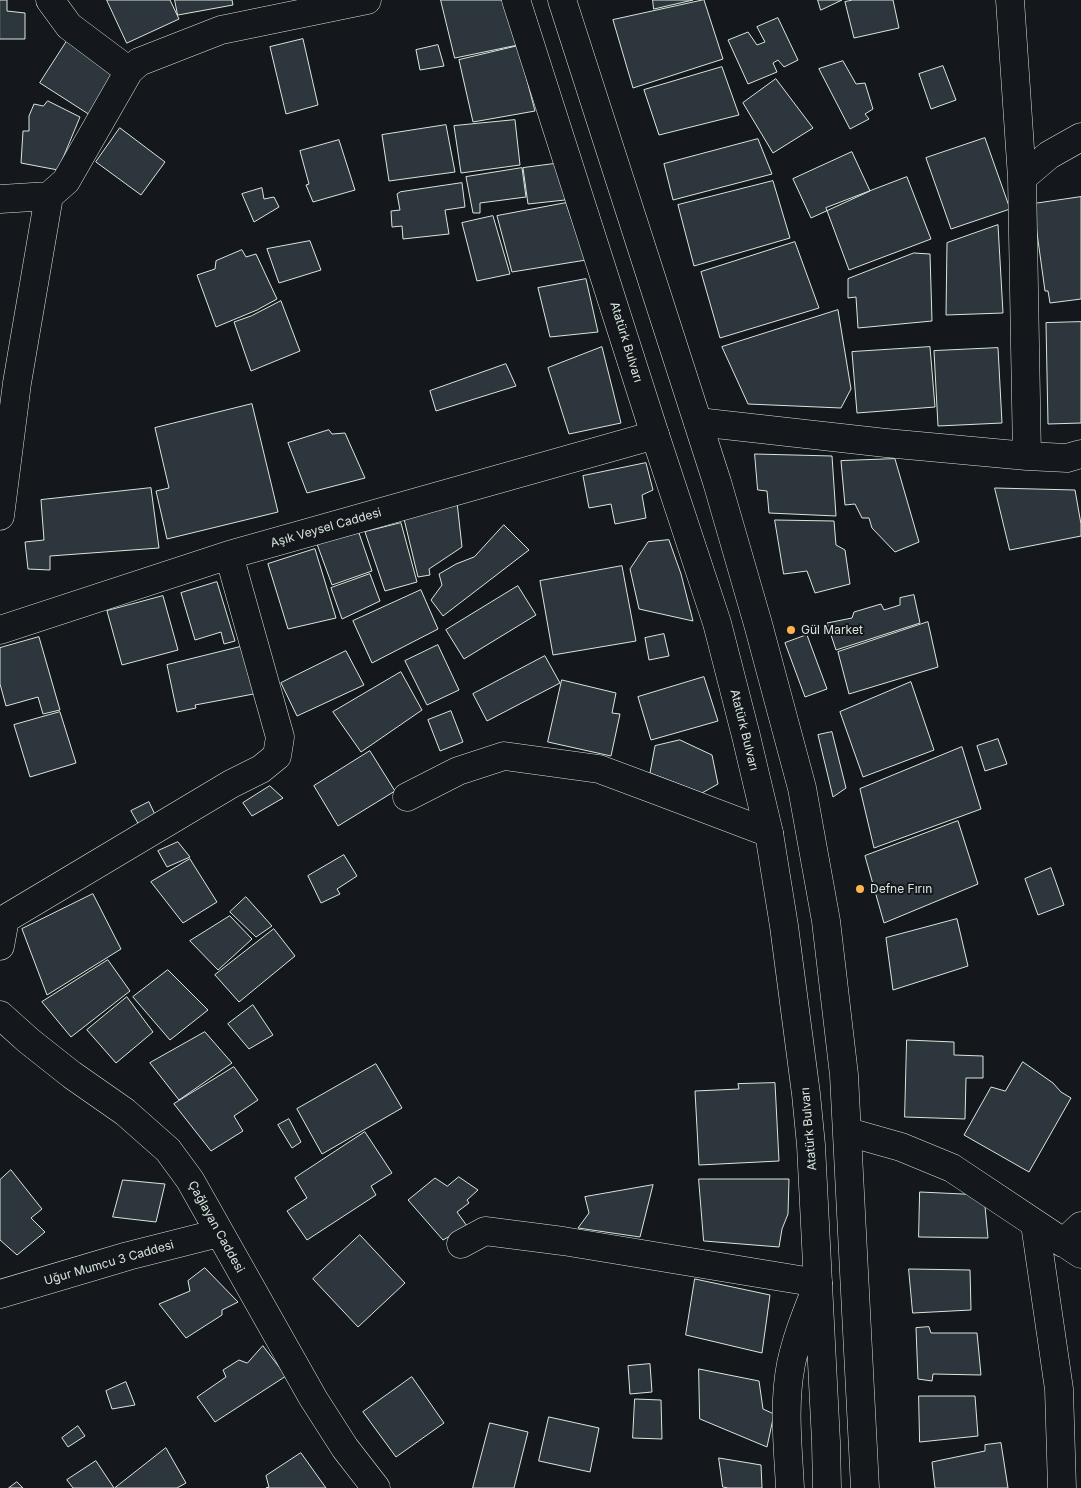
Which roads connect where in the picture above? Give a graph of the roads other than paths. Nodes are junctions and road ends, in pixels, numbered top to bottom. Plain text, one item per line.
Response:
1 (50, 0) edge
2 (367, 0) edge
3 (516, 0) edge
4 (562, 0) edge
5 (1010, 0) edge
6 (129, 71) junction
7 (1081, 137) edge
8 (1022, 178) junction
9 (49, 196) junction
10 (0, 199) edge
11 (698, 422) junction
12 (655, 435) junction
13 (1028, 456) junction
14 (1076, 463) edge
15 (0, 516) edge
16 (230, 555) junction
17 (0, 630) edge
18 (801, 782) junction
19 (759, 792) junction
20 (407, 797) dead end
21 (768, 833) junction
22 (2, 911) edge
23 (0, 946) edge
24 (0, 1015) edge
25 (848, 1132) junction
26 (1035, 1224) junction
27 (219, 1233) junction
28 (1075, 1241) edge
29 (461, 1244) dead end
30 (818, 1283) junction
31 (0, 1294) edge
32 (376, 1488) edge
33 (790, 1488) edge
34 (827, 1488) edge
35 (865, 1488) edge
36 (1062, 1488) edge

1 - 6 main road
2 - 6 main road
3 - 12 main road, Atatürk Bulvarı
4 - 11 main road
5 - 8 main road
6 - 9 main road
7 - 8 main road
8 - 13 main road
9 - 10 main road
9 - 15 main road
11 - 13 main road
11 - 18 main road
12 - 16 main road, Aşık Veysel Caddesi
12 - 19 main road, Atatürk Bulvarı
13 - 14 main road
16 - 17 main road, Aşık Veysel Caddesi
16 - 22 main road
18 - 19 main road
18 - 25 main road
19 - 21 main road, Atatürk Bulvarı
20 - 21 main road
21 - 30 main road, Atatürk Bulvarı
22 - 23 main road
24 - 27 main road, Çağlayan Caddesi
25 - 26 main road
25 - 35 main road
26 - 28 main road
26 - 36 main road
27 - 31 main road, Uğur Mumcu 3 Caddesi
27 - 32 main road, Çağlayan Caddesi
29 - 30 main road
30 - 33 main road
30 - 34 main road, Atatürk Bulvarı

